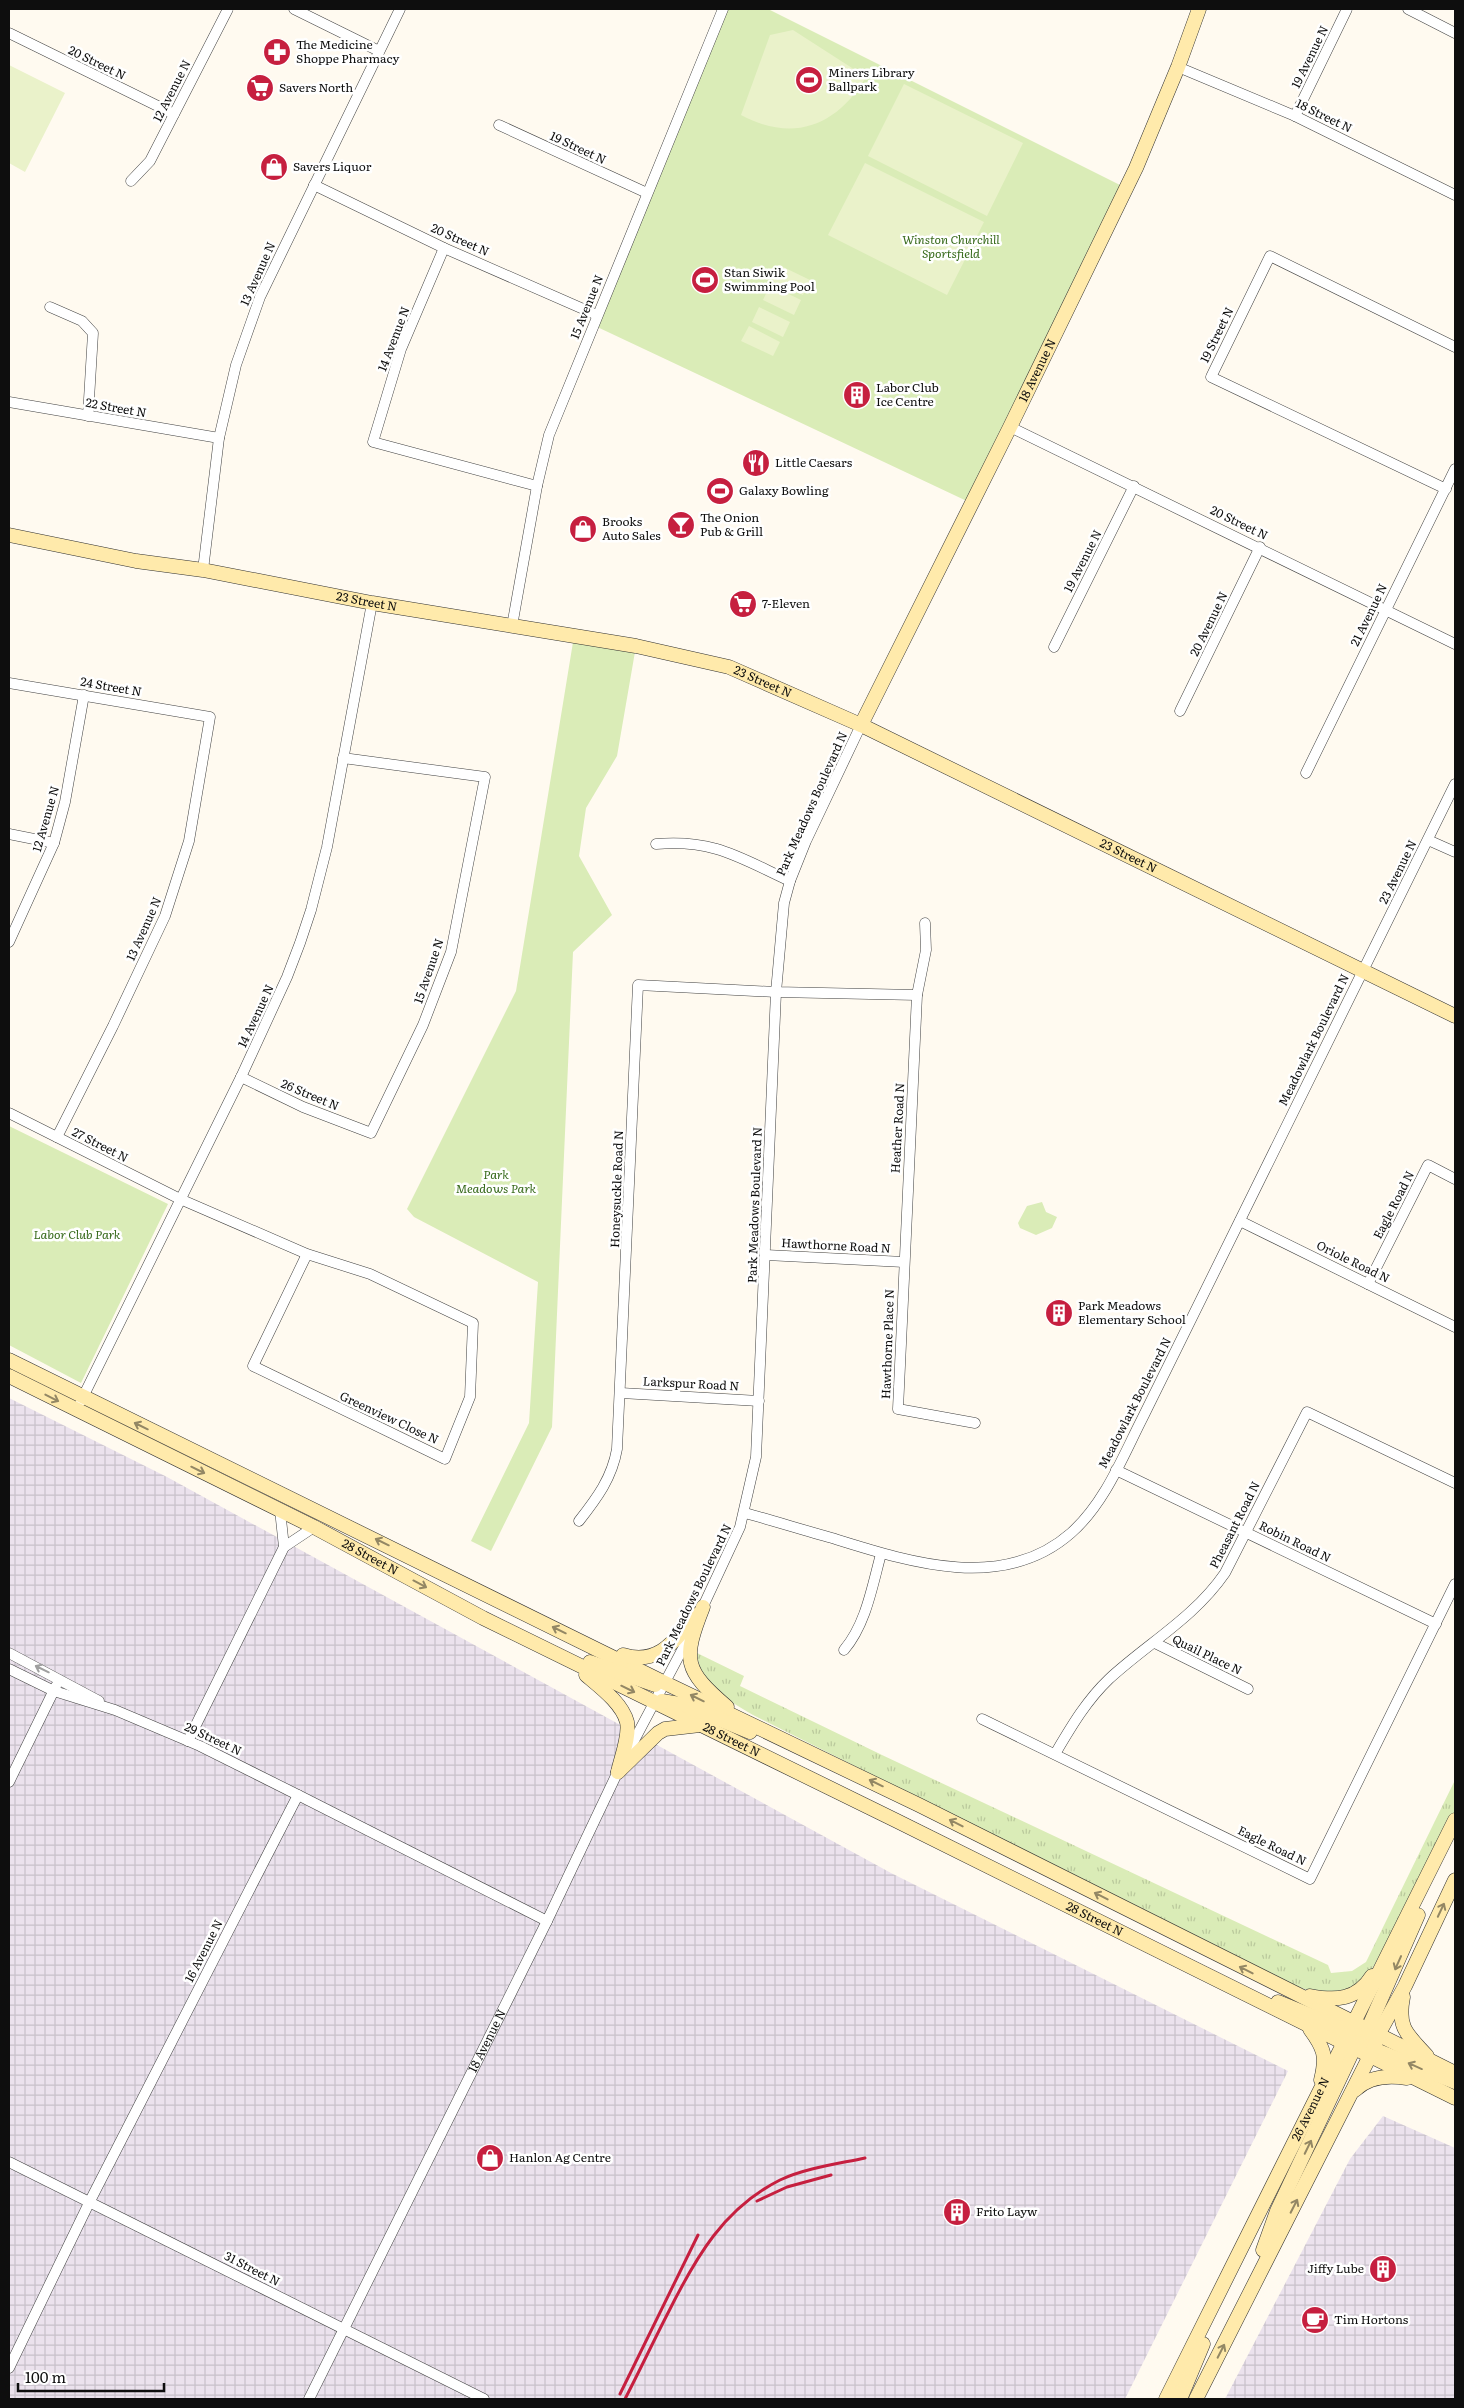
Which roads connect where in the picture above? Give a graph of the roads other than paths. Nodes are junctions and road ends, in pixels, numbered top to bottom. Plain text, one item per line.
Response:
1 (228, 9) edge
2 (294, 9) edge
3 (400, 9) edge
4 (723, 9) edge
5 (1199, 9) edge
6 (1347, 9) edge
7 (1408, 9) edge
8 (1455, 33) edge
9 (9, 34) edge
10 (379, 51) junction
11 (1178, 67) junction
12 (174, 114) junction
13 (1295, 116) junction
14 (499, 125) dead end
15 (131, 181) dead end
16 (314, 185) junction
17 (647, 193) junction
18 (1455, 195) edge
19 (444, 248) junction
20 (50, 307) dead end
21 (597, 315) junction
22 (1455, 347) edge
23 (9, 402) edge
24 (88, 416) junction
25 (1010, 427) junction
26 (218, 438) junction
27 (1455, 469) edge
28 (536, 486) junction
29 (1134, 486) junction
30 (1446, 489) junction
31 (9, 535) edge
32 (1260, 547) junction
33 (203, 570) junction
34 (372, 603) junction
35 (1386, 610) junction
36 (512, 626) junction
37 (1455, 644) edge
38 (1054, 646) dead end
39 (9, 683) edge
40 (84, 695) junction
41 (1180, 711) dead end
42 (210, 717) joint
43 (861, 725) junction
44 (343, 758) junction
45 (1306, 773) dead end
46 (1455, 784) edge
47 (9, 834) edge
48 (1428, 840) junction
49 (54, 843) junction
50 (656, 844) dead end
51 (1455, 852) edge
52 (790, 881) junction
53 (925, 924) dead end
54 (9, 942) edge
55 (1362, 971) junction
56 (776, 992) junction
57 (917, 995) junction
58 (1455, 1016) edge
59 (241, 1077) junction
60 (9, 1113) edge
61 (371, 1133) joint
62 (57, 1136) junction
63 (1455, 1179) edge
64 (180, 1200) junction
65 (1240, 1221) junction
66 (307, 1254) junction
67 (766, 1255) junction
68 (904, 1262) junction
69 (1368, 1284) junction
70 (1455, 1327) edge
71 (9, 1360) edge
72 (9, 1376) edge
73 (622, 1393) junction
74 (759, 1401) junction
75 (80, 1404) junction
76 (975, 1423) dead end
77 (1116, 1470) junction
78 (1455, 1483) edge
79 (280, 1510) junction
80 (745, 1513) junction
81 (579, 1521) dead end
82 (314, 1527) junction
83 (1245, 1532) junction
84 (284, 1547) junction
85 (881, 1554) junction
86 (1455, 1584) edge
87 (703, 1607) junction
88 (483, 1618) junction
89 (1436, 1624) junction
90 (1155, 1643) junction
91 (591, 1646) junction
92 (844, 1650) dead end
93 (9, 1653) edge
94 (565, 1658) junction
95 (9, 1670) edge
96 (60, 1678) junction
97 (665, 1683) junction
98 (1248, 1689) dead end
99 (54, 1691) junction
100 (654, 1702) junction
101 (115, 1710) junction
102 (982, 1719) dead end
103 (743, 1720) junction
104 (701, 1725) junction
105 (188, 1741) junction
106 (1055, 1754) junction
107 (821, 1756) junction
108 (618, 1772) junction
109 (9, 1782) edge
110 (298, 1795) junction
111 (1455, 1820) edge
112 (1455, 1880) edge
113 (547, 1921) junction
114 (1395, 1942) junction
115 (1209, 1977) junction
116 (1405, 1986) junction
117 (1289, 1992) junction
118 (1308, 2026) junction
119 (1362, 2040) junction
120 (1432, 2062) junction
121 (1455, 2073) edge
122 (1416, 2079) junction
123 (1455, 2082) edge
124 (1351, 2094) junction
125 (1455, 2098) edge
126 (1317, 2100) junction
127 (9, 2162) edge
128 (90, 2201) junction
129 (1234, 2264) junction
130 (1243, 2306) junction
131 (344, 2329) junction
132 (9, 2368) edge
133 (1198, 2398) edge
134 (309, 2399) edge
135 (484, 2399) edge
136 (1166, 2399) edge
137 (1180, 2399) edge

1 - 12 street, 12 Avenue N
2 - 10 street
3 - 10 street, 13 Avenue N
4 - 17 street, 15 Avenue N
5 - 11 main road, 18 Avenue N
6 - 13 street, 19 Avenue N
7 - 8 street
9 - 12 street, 20 Street N
10 - 16 street, 13 Avenue N
11 - 13 street, 18 Street N
11 - 25 main road, 18 Avenue N
12 - 15 street, 12 Avenue N
13 - 18 street, 18 Street N
14 - 17 street, 19 Street N
16 - 19 street, 20 Street N
16 - 26 street, 13 Avenue N
17 - 21 street, 15 Avenue N
19 - 21 street, 20 Street N
19 - 28 street, 14 Avenue N
20 - 24 street
21 - 28 street, 15 Avenue N
22 - 30 street, 19 Street N
23 - 24 street, 22 Street N
24 - 26 street, 22 Street N
25 - 29 street, 20 Street N
25 - 43 main road, 18 Avenue N
26 - 33 street, 13 Avenue N
27 - 30 street, 21 Avenue N
28 - 36 street, 15 Avenue N
29 - 32 street, 20 Street N
29 - 38 street, 19 Avenue N
30 - 35 street, 21 Avenue N
31 - 33 main road, 23 Street N
32 - 35 street, 20 Street N
32 - 41 street, 20 Avenue N
33 - 34 main road, 23 Street N
34 - 36 main road, 23 Street N
34 - 44 street, 14 Avenue N
35 - 37 street, 20 Street N
35 - 45 street, 21 Avenue N
36 - 43 main road, 23 Street N
39 - 40 street, 24 Street N
40 - 42 street, 24 Street N
40 - 49 street, 12 Avenue N
42 - 62 street, 13 Avenue N
43 - 52 street, Park Meadows Boulevard N
43 - 55 main road, 23 Street N
44 - 59 street, 14 Avenue N
44 - 61 street, 15 Avenue N
46 - 48 street, 23 Avenue N
47 - 49 street
48 - 51 street
48 - 55 street, 23 Avenue N
49 - 54 street, 12 Avenue N
50 - 52 street
52 - 56 street, Park Meadows Boulevard N
53 - 57 street, Heather Road N
55 - 58 main road, 23 Street N
55 - 65 street, Meadowlark Boulevard N
56 - 57 street
56 - 67 street, Park Meadows Boulevard N
56 - 73 street, Honeysuckle Road N
57 - 68 street, Heather Road N
59 - 61 street, 26 Street N
59 - 64 street, 14 Avenue N
60 - 62 street, 27 Street N
62 - 64 street, 27 Street N
63 - 69 street, Eagle Road N
64 - 66 street, Greenview Close N
64 - 75 street, 14 Avenue N
65 - 69 street, Oriole Road N
65 - 77 street, Meadowlark Boulevard N
66 - 66 street, Greenview Close N
67 - 68 street, Hawthorne Road N
67 - 74 street, Park Meadows Boulevard N
68 - 76 street, Hawthorne Place N
69 - 70 street, Oriole Road N
71 - 75 main road, 28 Street N
72 -> 75 main road, 28 Street N
73 - 74 street, Larkspur Road N
73 - 81 street, Honeysuckle Road N
74 - 80 street, Park Meadows Boulevard N
75 -> 79 main road, 28 Street N
91 -> 75 main road, 28 Street N
77 - 83 street, Robin Road N
77 - 85 street, Meadowlark Boulevard N
78 - 83 street, Pheasant Road N
79 - 82 main road, 28 Street N
79 - 84 street
80 - 85 street, Meadowlark Boulevard N
80 - 87 street, Park Meadows Boulevard N
82 - 84 street
82 -> 88 main road, 28 Street N
83 - 89 street, Robin Road N
83 - 90 street, Pheasant Road N
84 - 105 street
85 - 92 street
86 - 89 street, Eagle Road N
87 - 91 main road
87 - 97 street, Park Meadows Boulevard N
87 - 103 main road
88 - 94 main road, 28 Street N
88 - 97 main road
89 - 106 street, Eagle Road N
90 - 98 street, Quail Place N
90 - 106 street, Pheasant Road N
91 - 97 main road, 28 Street N
96 -> 93 street
94 -> 100 main road, 28 Street N
94 - 108 main road
95 - 99 street
96 - 99 street
96 - 101 street
97 - 100 street, 18 Avenue N
103 -> 97 main road, 28 Street N
99 - 101 street
99 - 109 street
100 - 104 main road, 28 Street N
100 - 107 main road
100 - 108 street, 18 Avenue N
101 - 105 street, 29 Street N
102 - 106 street, Eagle Road N
103 - 107 main road, 28 Street N
104 - 108 main road
104 - 115 main road, 28 Street N
105 - 110 street, 29 Street N
117 -> 107 main road, 28 Street N
108 - 113 street, 18 Avenue N
110 - 113 street
110 - 128 street, 16 Avenue N
111 - 114 main road, 26 Avenue N
111 -> 119 main road
116 -> 112 main road, 26 Avenue N
113 - 131 street, 18 Avenue N
114 - 117 main road
114 - 119 main road, 26 Avenue N
115 - 118 main road, 28 Street N
115 - 119 main road
116 - 119 main road, 26 Avenue N
116 - 120 main road
117 - 119 main road, 28 Street N
118 - 119 main road, 28 Street N
118 - 126 main road
119 - 120 main road, 28 Street N
119 - 122 main road, 28 Street N
123 -> 119 main road
119 - 124 main road, 26 Avenue N
119 - 126 main road, 26 Avenue N
130 -> 119 main road
120 - 121 main road, 28 Street N
122 - 124 main road
122 - 125 main road, 28 Street N
130 -> 124 main road, 26 Avenue N
126 - 129 main road, 26 Avenue N
127 - 128 street, 31 Street N
128 - 131 street, 31 Street N
128 - 132 street, 16 Avenue N
129 - 136 main road, 26 Avenue N
129 - 137 main road
133 -> 130 main road, 26 Avenue N
131 - 134 street, 18 Avenue N
131 - 135 street, 31 Street N

